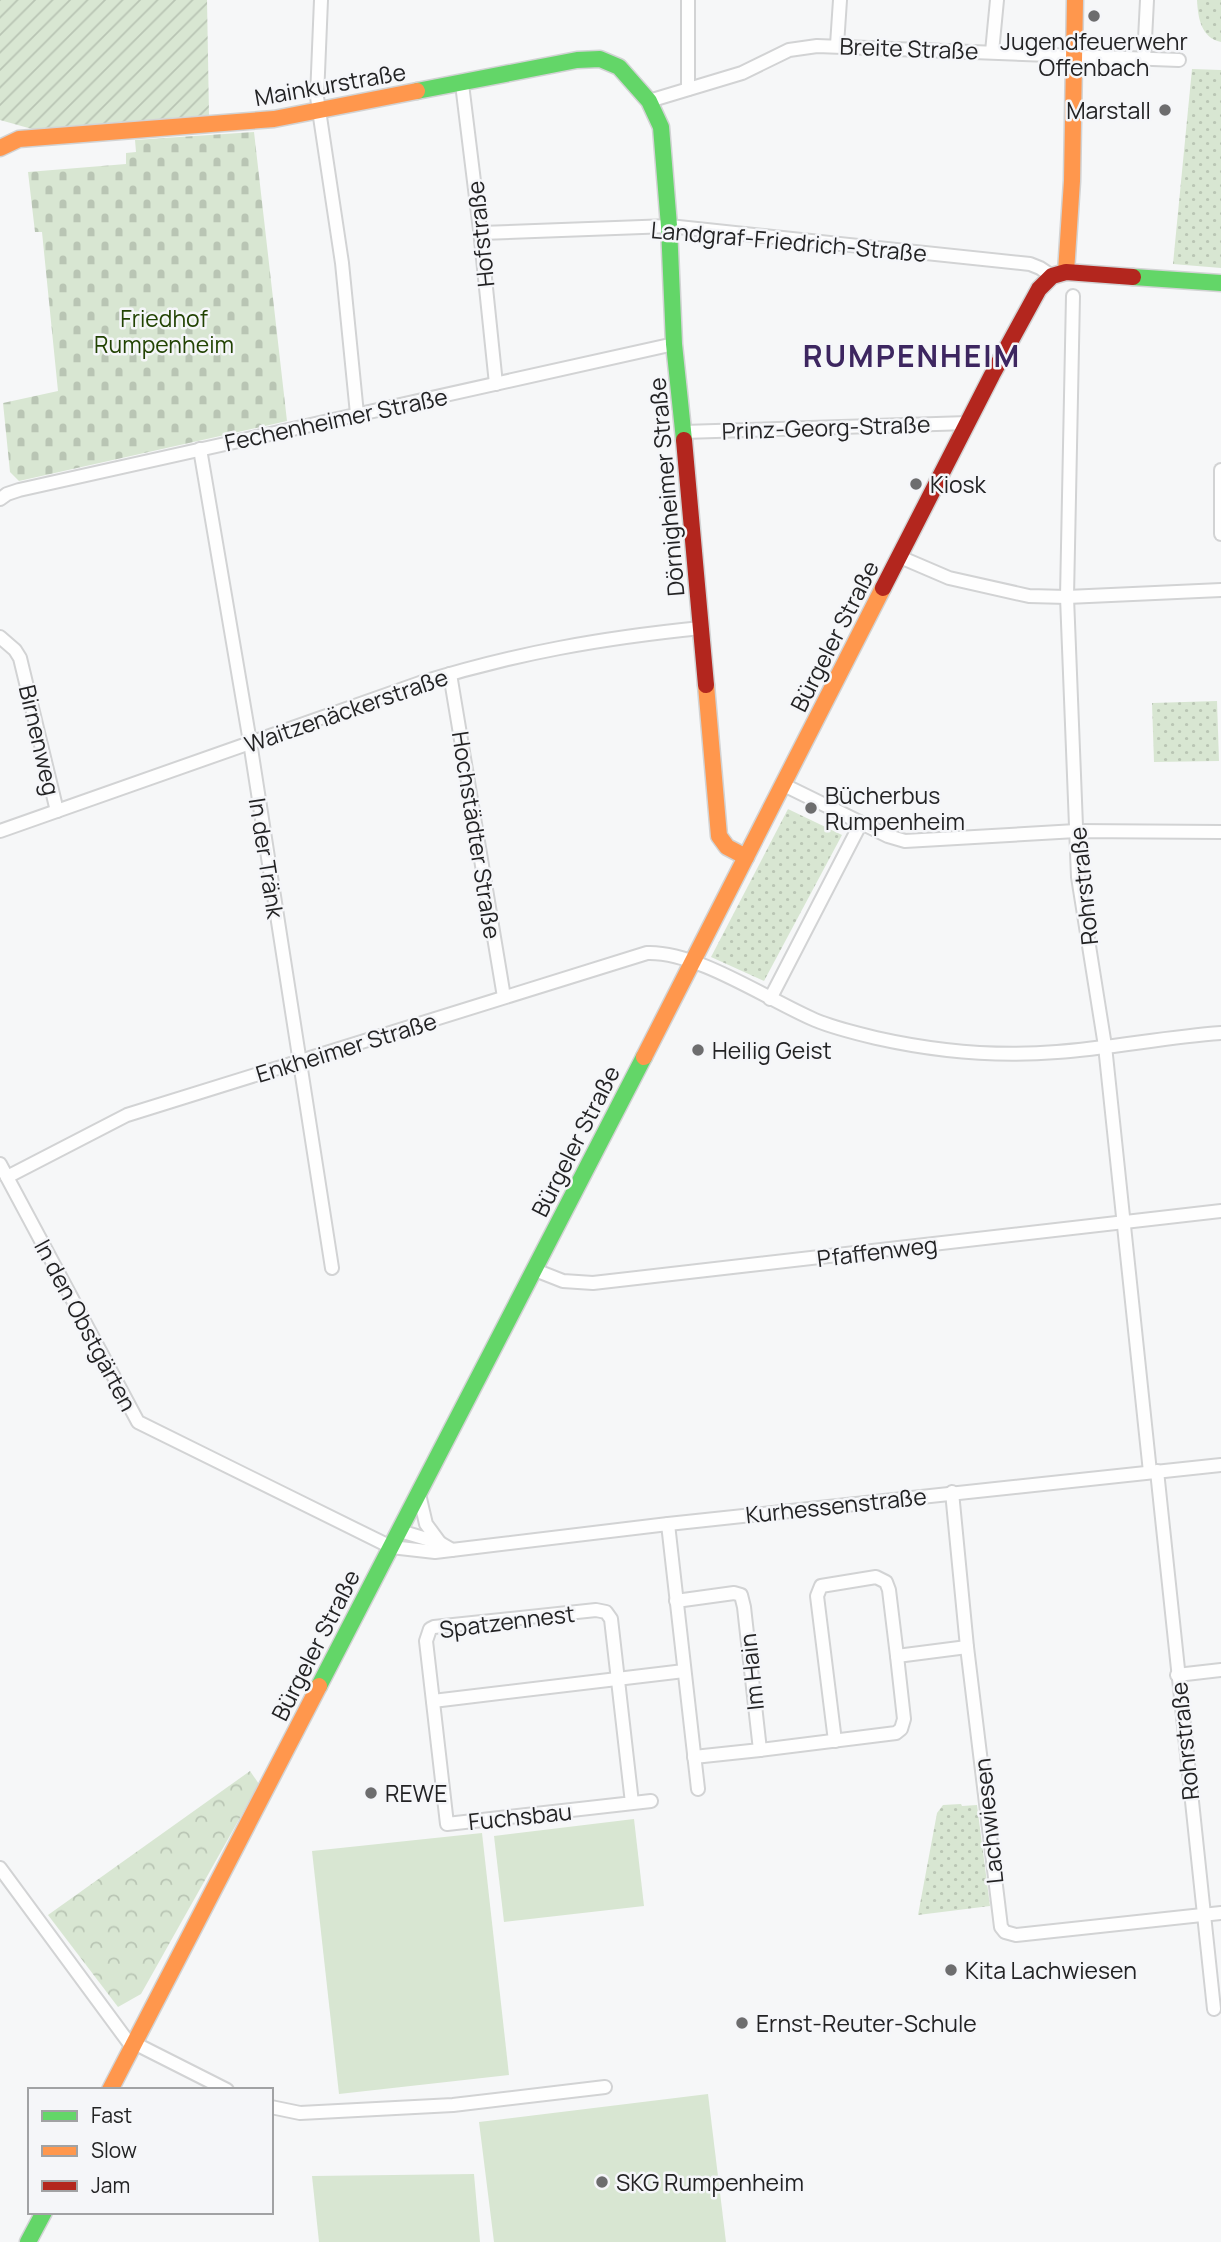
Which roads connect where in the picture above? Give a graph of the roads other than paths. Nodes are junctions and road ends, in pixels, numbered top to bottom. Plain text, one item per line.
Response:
1 (321, 0) edge
2 (688, 0) edge
3 (839, 0) edge
4 (997, 0) edge
5 (1075, 0) edge
6 (1147, 0) edge
7 (837, 45) junction
8 (992, 52) junction
9 (1073, 56) junction
10 (1144, 59) junction
11 (1179, 60) dead end
12 (462, 84) junction
13 (688, 89) junction
14 (649, 101) junction
15 (320, 111) junction
16 (0, 148) edge
17 (668, 226) junction
18 (481, 233) junction
19 (1059, 274) junction
20 (1221, 283) edge
21 (1073, 296) dead end
22 (674, 344) junction
23 (496, 384) junction
24 (357, 414) junction
25 (968, 423) junction
26 (684, 432) junction
27 (200, 449) junction
28 (1221, 470) edge
29 (0, 499) edge
30 (1221, 527) edge
31 (1221, 534) edge
32 (900, 557) junction
33 (1221, 590) edge
34 (1067, 597) junction
35 (701, 628) junction
36 (0, 637) edge
37 (450, 674) junction
38 (250, 742) junction
39 (784, 785) junction
40 (57, 811) junction
41 (861, 823) junction
42 (0, 831) edge
43 (1076, 831) junction
44 (1221, 832) edge
45 (746, 857) junction
46 (694, 961) junction
47 (504, 997) junction
48 (770, 999) junction
49 (1221, 1033) edge
50 (1105, 1046) junction
51 (299, 1062) junction
52 (0, 1164) edge
53 (8, 1177) junction
54 (1221, 1211) edge
55 (1123, 1223) junction
56 (332, 1269) dead end
57 (535, 1270) junction
58 (1221, 1465) edge
59 (1153, 1472) junction
60 (952, 1492) junction
61 (418, 1494) junction
62 (668, 1524) junction
63 (400, 1531) junction
64 (440, 1543) junction
65 (391, 1547) junction
66 (452, 1550) junction
67 (676, 1601) junction
68 (967, 1647) junction
69 (897, 1656) junction
70 (1221, 1670) edge
71 (684, 1671) junction
72 (1177, 1675) junction
73 (617, 1679) junction
74 (433, 1701) junction
75 (835, 1741) junction
76 (760, 1750) junction
77 (694, 1757) junction
78 (698, 1789) dead end
79 (651, 1801) dead end
80 (632, 1803) junction
81 (0, 1868) edge
82 (1221, 1913) edge
83 (1202, 1915) junction
84 (1214, 2009) dead end
85 (133, 2045) junction
86 (605, 2087) dead end
87 (111, 2088) edge
88 (223, 2088) edge
89 (273, 2107) edge
90 (43, 2214) edge
91 (28, 2242) edge

1 - 15 street
2 - 13 street
3 - 7 street
4 - 8 street
5 - 9 street
6 - 10 street
7 - 8 street, Breite Straße
7 - 13 street, Breite Straße
8 - 9 street, Breite Straße
9 - 10 street, Breite Straße
9 - 19 street
10 - 11 street, Breite Straße
12 - 14 street, Mainkurstraße
12 - 15 street, Mainkurstraße
12 - 18 street, Hofstraße
13 - 14 street, Breite Straße
14 - 17 street, Dörnigheimer Straße
15 - 16 street, Mainkurstraße
15 - 24 street
17 - 18 street, Landgraf-Friedrich-Straße
17 - 19 street, Landgraf-Friedrich-Straße
17 - 22 street, Dörnigheimer Straße
18 - 23 street, Hofstraße
19 - 20 street
19 - 25 street, Bürgeler Straße
21 - 34 street, Rohrstraße
22 - 23 street, Fechenheimer Straße
22 - 26 street, Dörnigheimer Straße
23 - 24 street, Fechenheimer Straße
24 - 27 street, Fechenheimer Straße
25 - 26 street, Prinz-Georg-Straße
25 - 32 street, Bürgeler Straße
26 - 35 street, Dörnigheimer Straße
27 - 29 street, Fechenheimer Straße
27 - 38 street, In der Tränk
28 - 30 street
30 - 31 street
32 - 34 street
32 - 39 street, Bürgeler Straße
33 - 34 street
34 - 43 street, Rohrstraße
35 - 37 street, Waitzenäckerstraße
35 - 45 street, Dörnigheimer Straße
36 - 40 street, Birnenweg
37 - 38 street, Waitzenäckerstraße
37 - 47 street, Hochstädter Straße
38 - 40 street, Waitzenäckerstraße
38 - 51 street, In der Tränk
39 - 41 street
39 - 45 street, Bürgeler Straße
40 - 42 street, Waitzenäckerstraße
41 - 43 street
41 - 48 street
43 - 44 street
43 - 50 street, Rohrstraße
45 - 46 street, Bürgeler Straße
46 - 47 street, Enkheimer Straße
46 - 48 street, Enkheimer Straße
46 - 57 street, Bürgeler Straße
47 - 51 street, Enkheimer Straße
48 - 50 street, Enkheimer Straße
49 - 50 street, Enkheimer Straße
50 - 55 street, Rohrstraße
51 - 53 street, Enkheimer Straße
51 - 56 street, In der Tränk
52 - 53 street, In den Obstgärten
53 - 65 street, In den Obstgärten
54 - 55 street, Pfaffenweg
55 - 57 street, Pfaffenweg
55 - 59 street, Rohrstraße
57 - 61 street, Bürgeler Straße
58 - 59 street, Kurhessenstraße
59 - 60 street, Kurhessenstraße
59 - 72 street, Rohrstraße
60 - 62 street, Kurhessenstraße
60 - 68 street, Lachwiesen
61 - 63 street, Bürgeler Straße
61 - 64 street
62 - 66 street, Kurhessenstraße
62 - 67 street
63 - 64 street
63 - 65 street, Bürgeler Straße
64 - 66 street
65 - 66 street, Kurhessenstraße
65 - 85 street, Bürgeler Straße
67 - 71 street
67 - 76 street, Im Hain
68 - 69 street
68 - 83 street, Lachwiesen
69 - 75 street
69 - 75 street
70 - 72 street
71 - 73 street
71 - 77 street
72 - 83 street, Rohrstraße
73 - 74 street
73 - 74 street, Spatzennest
73 - 80 street
74 - 80 street, Fuchsbau
75 - 76 street
76 - 77 street
77 - 78 street
79 - 80 street, Fuchsbau
81 - 85 street
82 - 83 street, Lachwiesen
83 - 84 street, Rohrstraße
85 - 87 street, Bürgeler Straße
85 - 88 street
86 - 89 street
90 - 91 street

